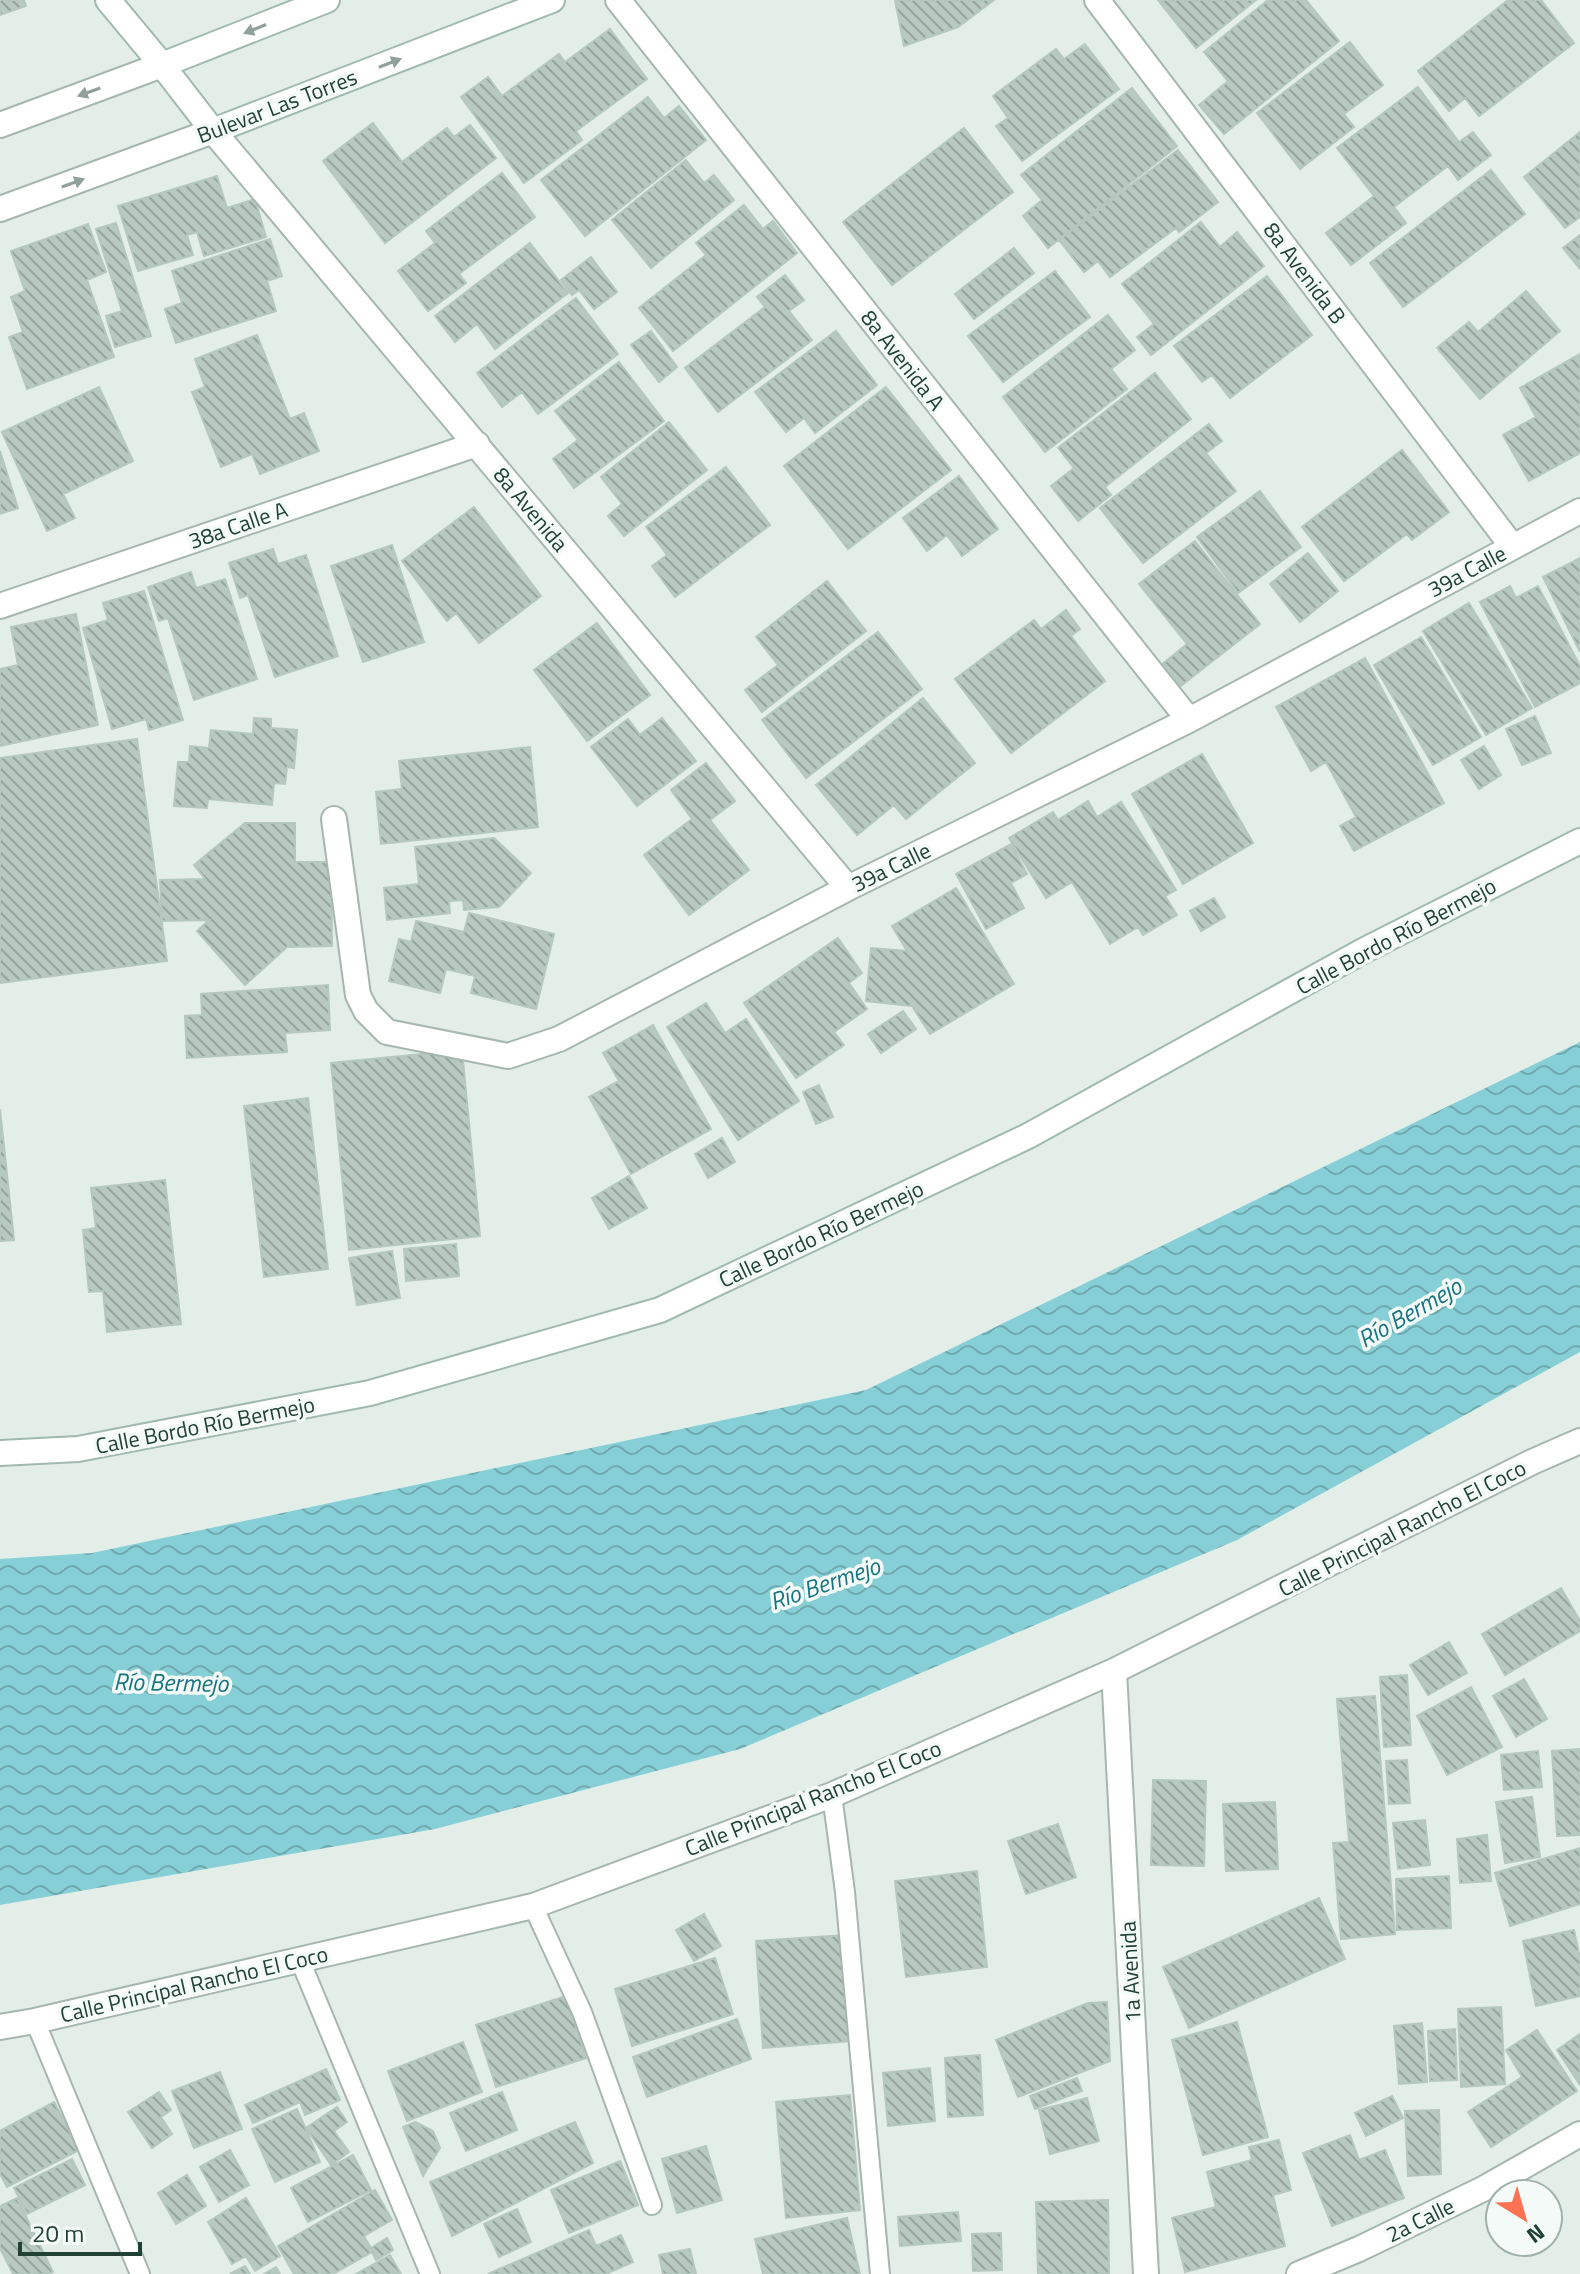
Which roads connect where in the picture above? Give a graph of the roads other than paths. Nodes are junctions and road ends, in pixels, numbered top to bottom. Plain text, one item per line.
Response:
1 (108, 0) edge
2 (327, 0) edge
3 (552, 0) edge
4 (618, 0) edge
5 (1097, 0) edge
6 (162, 65) junction
7 (0, 125) edge
8 (213, 131) junction
9 (0, 209) edge
10 (477, 444) junction
11 (1580, 511) edge
12 (1512, 546) junction
13 (0, 606) edge
14 (1189, 720) junction
15 (334, 819) dead end
16 (1580, 841) edge
17 (848, 888) junction
18 (1580, 1441) edge
19 (0, 1453) edge
20 (1114, 1671) junction
21 (832, 1795) junction
22 (533, 1906) junction
23 (300, 1960) junction
24 (35, 2021) junction
25 (0, 2027) edge
26 (1580, 2134) edge
27 (652, 2205) dead end
28 (140, 2274) edge
29 (430, 2274) edge
30 (880, 2274) edge
31 (1146, 2274) edge
32 (1299, 2274) edge

1 - 6 street
2 -> 6 street
8 -> 3 street, Bulevar Las Torres
4 - 14 street, 8a Avenida A
5 - 12 street, 8a Avenida B
6 -> 7 street
6 - 8 street, 8a Avenida
9 -> 8 street, Bulevar Las Torres
8 - 10 street, 8a Avenida
10 - 13 street, 38a Calle A
10 - 17 street, 8a Avenida
11 - 12 street, 39a Calle
12 - 14 street, 39a Calle
14 - 17 street, 39a Calle
15 - 17 street, 39a Calle
16 - 19 street, Calle Bordo Río Bermejo
18 - 20 street, Calle Principal Rancho El Coco
20 - 21 street, Calle Principal Rancho El Coco
20 - 31 street, 1a Avenida
21 - 22 street, Calle Principal Rancho El Coco
21 - 30 lane
22 - 23 street, Calle Principal Rancho El Coco
22 - 27 lane
23 - 24 street, Calle Principal Rancho El Coco
23 - 29 lane
24 - 25 street, Calle Principal Rancho El Coco
24 - 28 lane
26 - 32 street, 2a Calle

